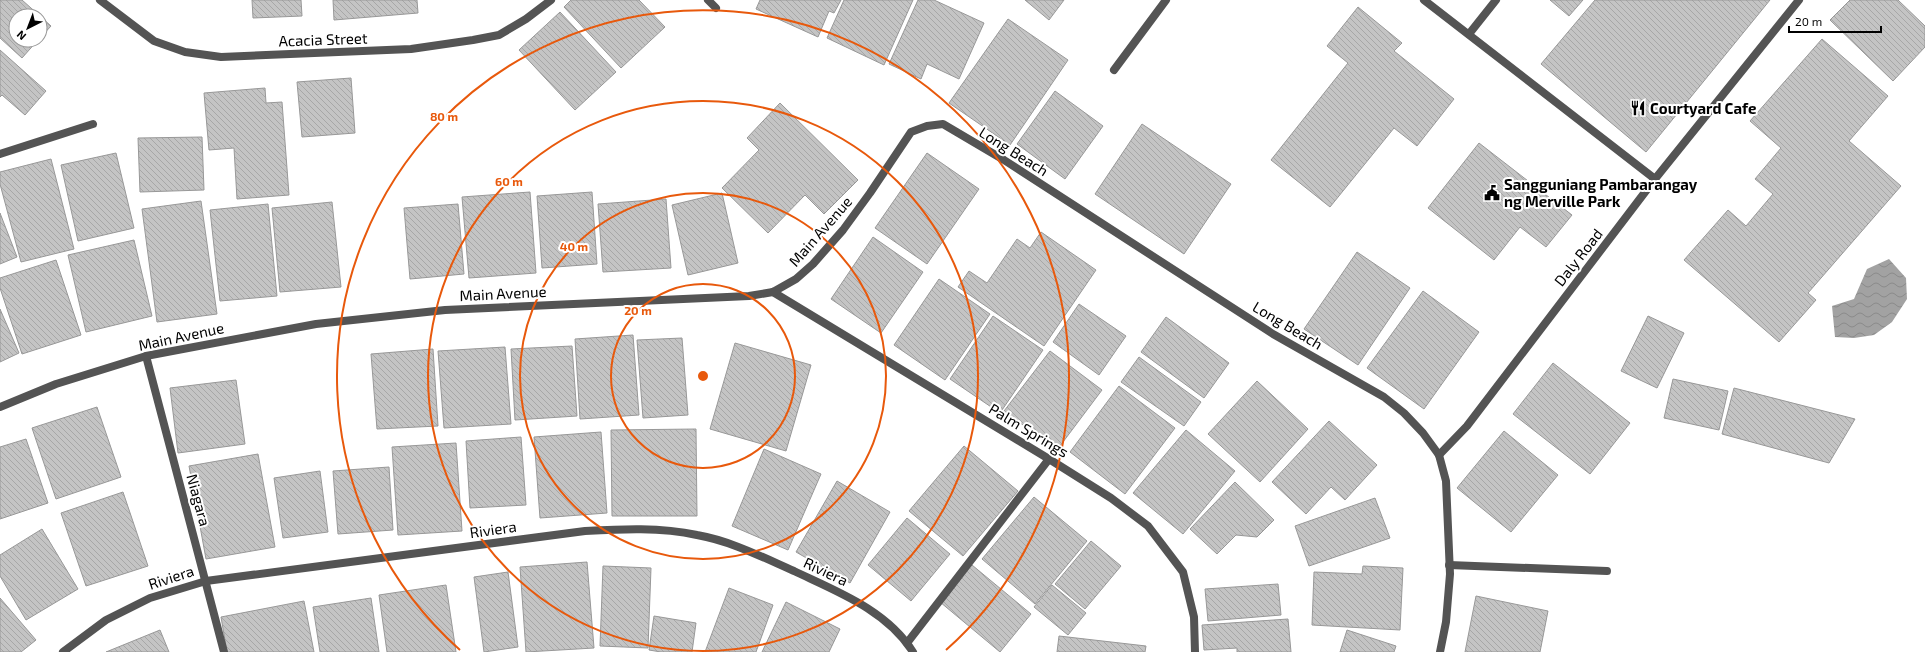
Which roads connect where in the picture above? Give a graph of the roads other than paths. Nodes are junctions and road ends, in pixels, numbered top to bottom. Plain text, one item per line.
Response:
1 (100, 0) edge
2 (551, 0) edge
3 (708, 0) edge
4 (1166, 0) edge
5 (1424, 0) edge
6 (1496, 0) edge
7 (1799, 0) edge
8 (716, 8) dead end
9 (1469, 34) junction
10 (1114, 70) dead end
11 (92, 124) dead end
12 (943, 124) joint
13 (0, 154) edge
14 (1655, 179) junction
15 (773, 292) junction
16 (146, 356) junction
17 (0, 407) edge
18 (1439, 455) junction
19 (1049, 459) junction
20 (1449, 565) junction
21 (1607, 571) dead end
22 (206, 581) junction
23 (907, 643) junction
24 (63, 652) edge
25 (224, 652) edge
26 (913, 652) edge
27 (1195, 652) edge
28 (1440, 652) edge

1 - 2 street, Acacia Street
3 - 8 street
4 - 10 street
5 - 9 street
6 - 9 street
7 - 14 street, Daly Road
9 - 14 street
11 - 13 street
12 - 15 street, Main Avenue
12 - 18 street, Long Beach
14 - 18 street, Daly Road
15 - 16 street, Main Avenue
15 - 19 street, Palm Springs
16 - 17 street, Main Avenue
16 - 22 street, Niagara
18 - 20 street, Long Beach
19 - 23 street
19 - 27 street, Palm Springs
20 - 21 street
20 - 28 street, Long Beach
22 - 23 street, Riviera
22 - 24 street, Riviera
22 - 25 street, Niagara
23 - 26 street, Riviera

